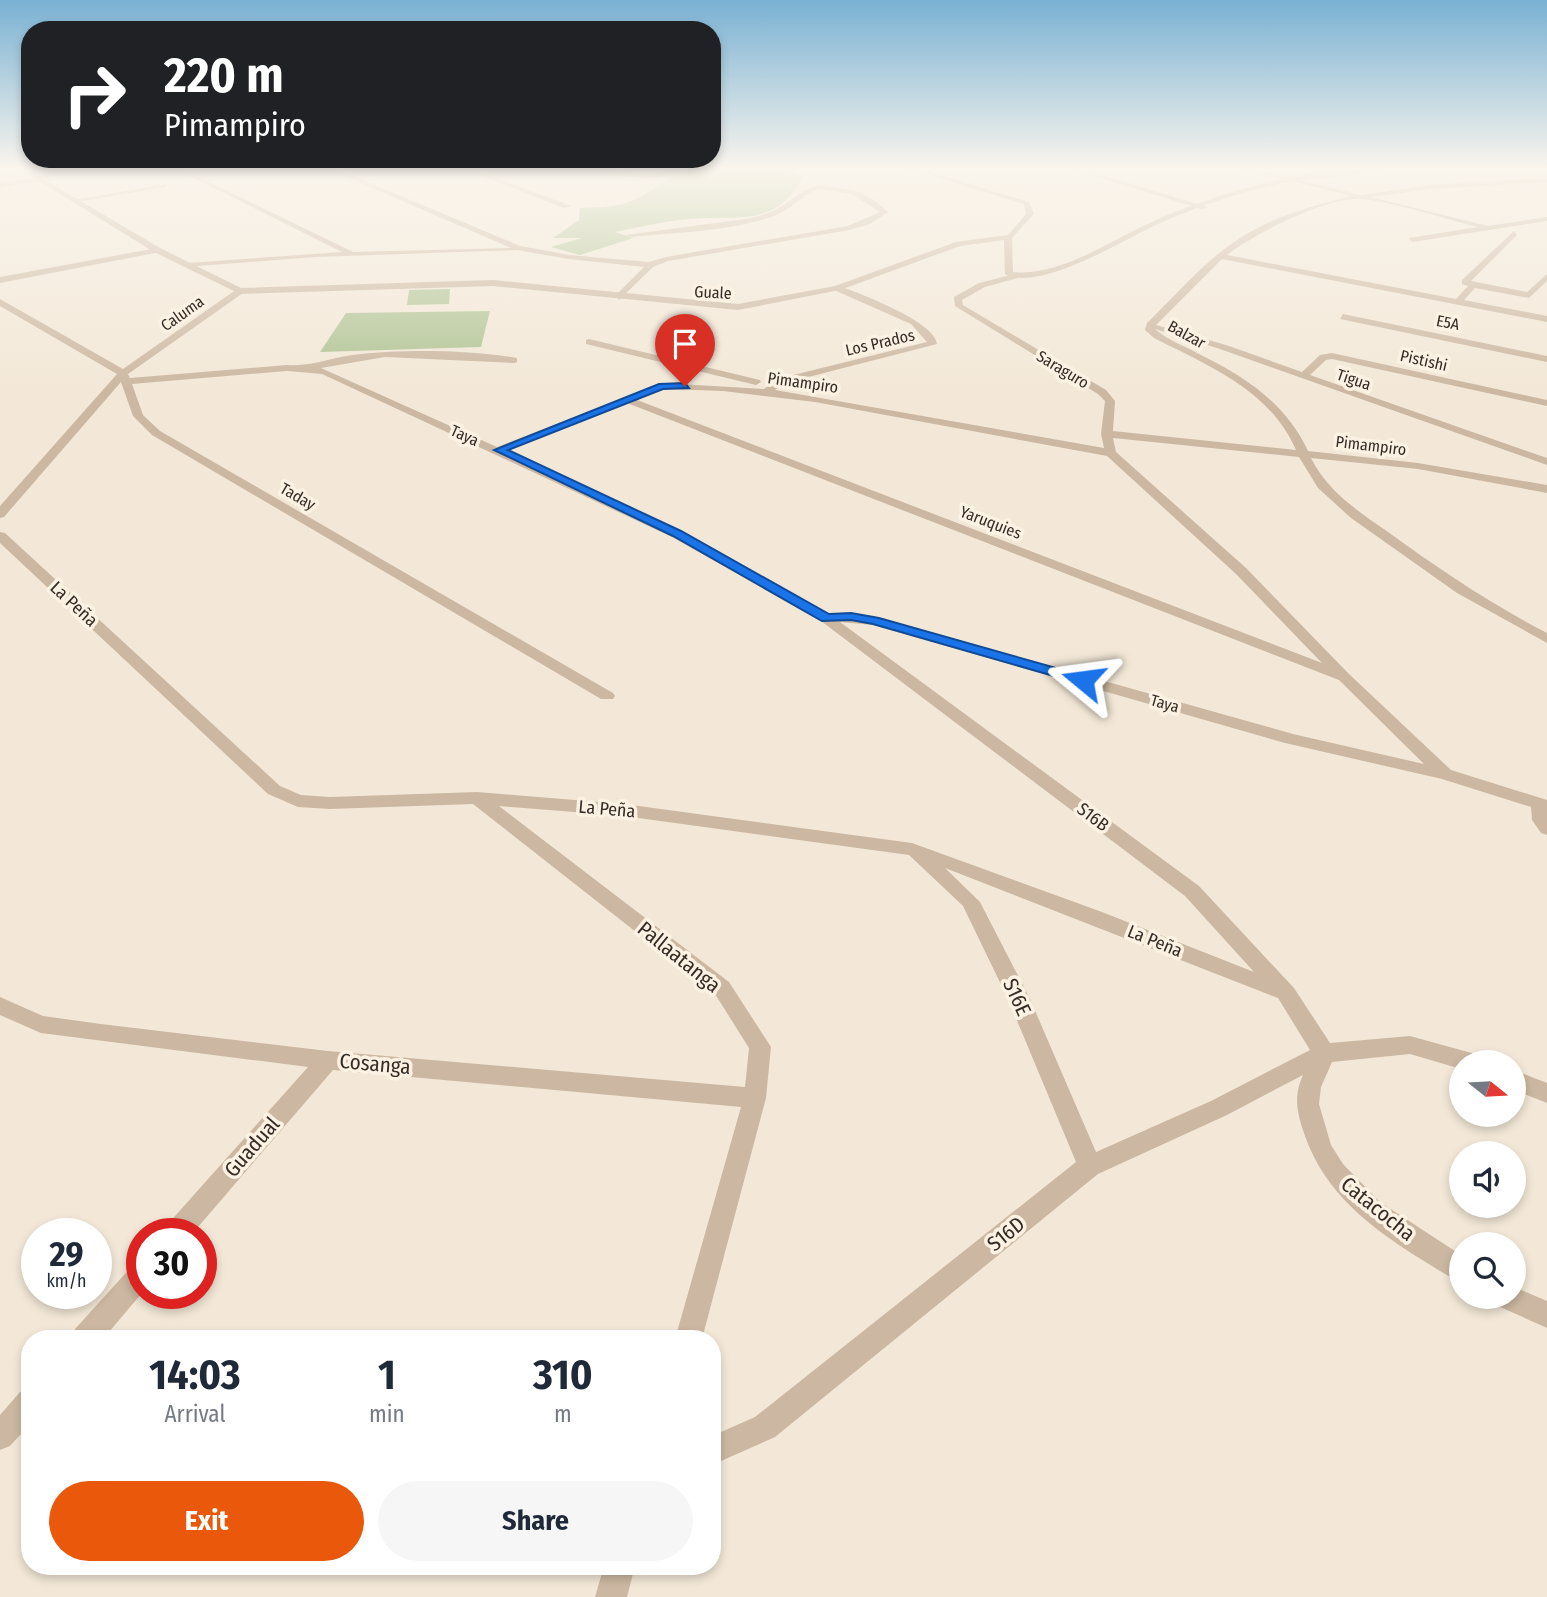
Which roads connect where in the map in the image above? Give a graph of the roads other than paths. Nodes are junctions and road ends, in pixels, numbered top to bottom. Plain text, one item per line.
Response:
1 (145, 243) edge
2 (329, 243) edge
3 (507, 243) edge
4 (763, 243) edge
5 (969, 243) edge
6 (1008, 243) edge
7 (1118, 243) edge
8 (1240, 243) edge
9 (1504, 243) edge
10 (523, 249) junction
11 (157, 250) junction
12 (356, 256) junction
13 (1223, 257) junction
14 (188, 265) junction
15 (650, 265) junction
16 (1015, 276) junction
17 (1547, 276) edge
18 (0, 280) edge
19 (1473, 285) junction
20 (837, 288) junction
21 (240, 291) junction
22 (619, 297) junction
23 (0, 302) edge
24 (1458, 302) junction
25 (1343, 317) dead end
26 (1547, 319) edge
27 (1150, 325) junction
28 (589, 342) dead end
29 (1547, 359) edge
30 (514, 360) dead end
31 (309, 368) junction
32 (124, 377) junction
33 (1301, 377) junction
34 (770, 389) junction
35 (626, 399) junction
36 (1547, 403) edge
37 (1107, 434) junction
38 (499, 450) junction
39 (1111, 453) junction
40 (1301, 453) junction
41 (1547, 462) edge
42 (1547, 489) edge
43 (0, 514) edge
44 (0, 536) edge
45 (826, 618) junction
46 (1547, 639) edge
47 (1344, 677) junction
48 (607, 696) dead end
49 (1445, 774) junction
50 (477, 798) junction
51 (1543, 805) edge
52 (1547, 829) edge
53 (912, 849) junction
54 (1287, 994) junction
55 (0, 1006) edge
56 (1324, 1053) junction
57 (1449, 1056) edge
58 (328, 1060) junction
59 (1526, 1085) edge
60 (1547, 1093) edge
61 (755, 1098) junction
62 (1090, 1166) junction
63 (190, 1218) edge
64 (1449, 1262) edge
65 (126, 1292) edge
66 (1526, 1306) edge
67 (1547, 1315) edge
68 (93, 1330) edge
69 (691, 1330) edge
70 (21, 1412) edge
71 (0, 1436) edge
72 (721, 1447) edge
73 (617, 1575) edge
74 (611, 1597) edge

1 - 11 street, Caluma
2 - 12 street
3 - 10 street
4 - 15 street
5 - 20 street, Guale
6 - 16 street
7 - 16 street, Saraguro
8 - 13 street, Balzar
9 - 19 street
10 - 12 street
10 - 15 street
11 - 14 street, Caluma
11 - 18 street
12 - 14 street
13 - 24 street
13 - 27 street, Balzar
14 - 21 street, Caluma
15 - 22 street
16 - 37 street, Saraguro
17 - 19 street
19 - 24 street
20 - 22 street, Guale
20 - 34 street, Los Prados
21 - 22 street, Guale
21 - 32 street, Caluma
23 - 32 street
24 - 26 street
25 - 29 street, E5A
27 - 33 street, Tigua
27 - 40 street, Balzar
28 - 34 street
30 - 31 street
31 - 32 street, Taya
31 - 38 street, Taya
32 - 43 street, Caluma
32 - 48 street, Taday
33 - 36 street, Pistishi
33 - 41 street, Tigua
34 - 35 street, Pimampiro
34 - 39 street, Pimampiro
35 - 38 street, Pimampiro
35 - 47 street, Yaruquies
37 - 39 street, Saraguro
37 - 40 street, Pimampiro
38 - 45 street, Taya
39 - 47 street
40 - 42 street, Pimampiro
40 - 46 street, Balzar
44 - 50 street, La Peña
45 - 49 street, Taya
45 - 54 street, S16B
47 - 49 street
49 - 51 street, Taya
50 - 53 street, La Peña
50 - 61 street, Pallaatanga
51 - 52 street
53 - 54 street, La Peña
53 - 62 street, S16E
54 - 56 street, S16B
55 - 58 street, Cosanga
56 - 57 street
56 - 62 street, S16D
56 - 64 street, Catacocha
58 - 61 street, Cosanga
58 - 63 street, Guadual
59 - 60 street
61 - 69 street, Pallaatanga
62 - 72 street, S16D
65 - 68 street
66 - 67 street
70 - 71 street
73 - 74 street

